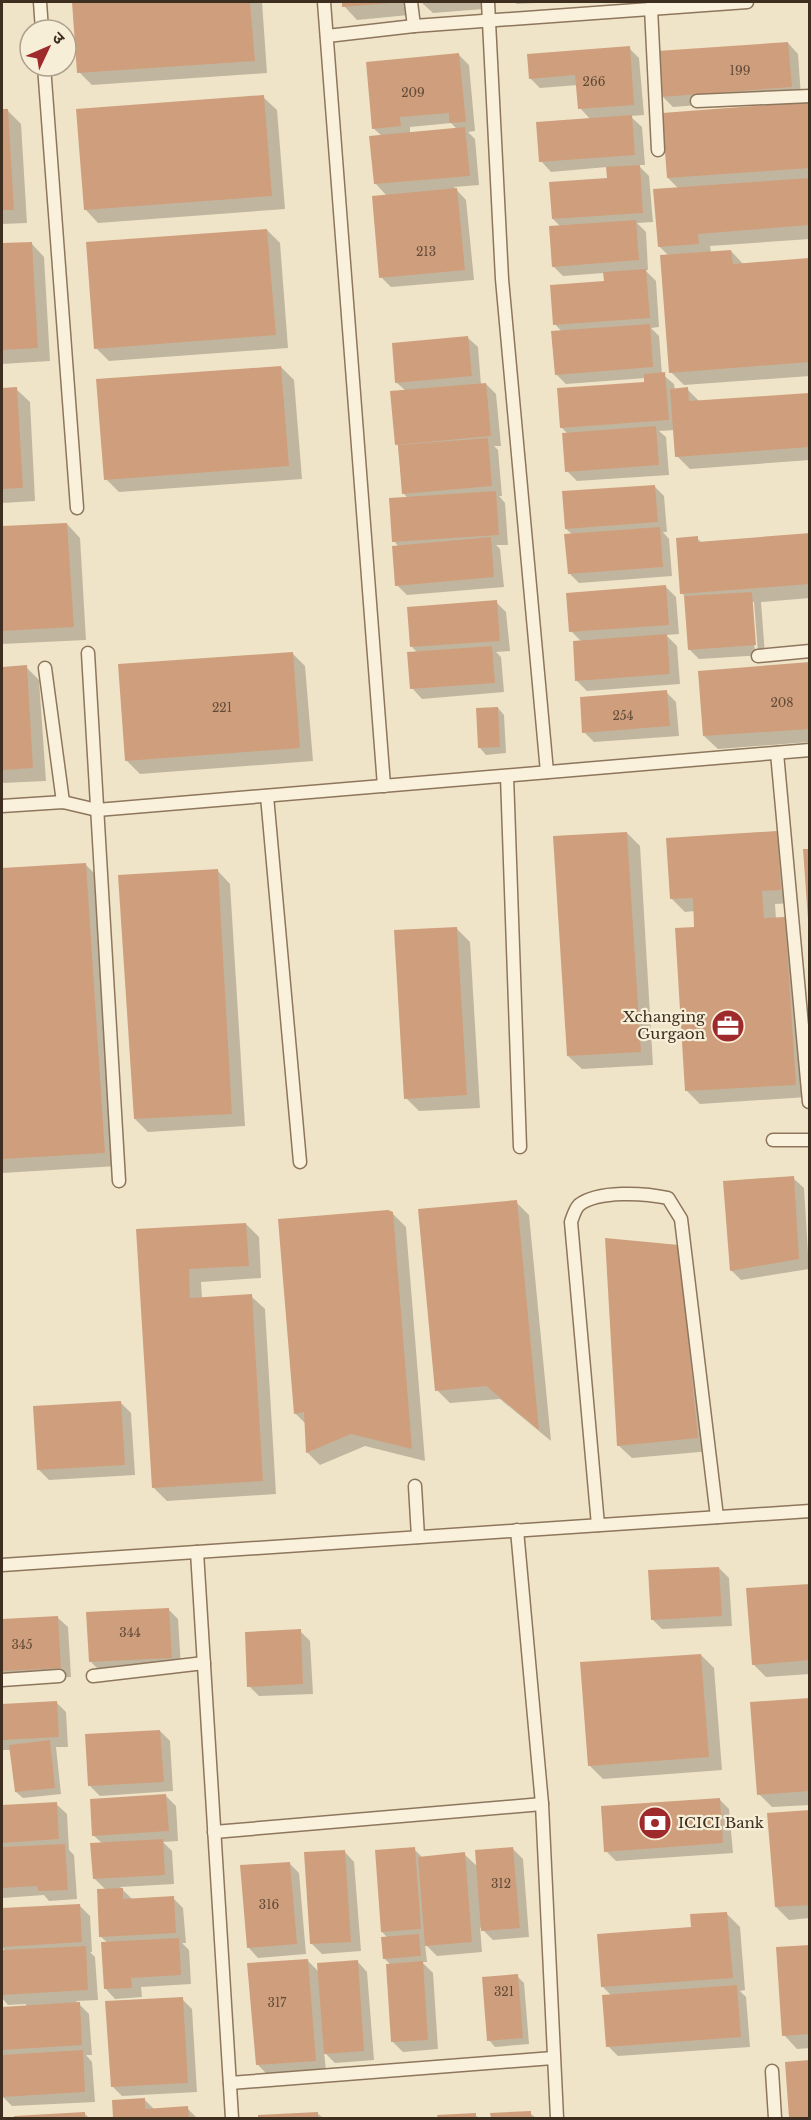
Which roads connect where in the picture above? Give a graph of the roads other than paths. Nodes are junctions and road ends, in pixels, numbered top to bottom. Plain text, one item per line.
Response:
1 (40, 2) edge
2 (324, 2) edge
3 (411, 2) edge
4 (488, 2) edge
5 (747, 2) edge
6 (651, 8) junction
7 (41, 18) edge
8 (490, 20) junction
9 (414, 26) junction
10 (327, 36) junction
11 (45, 78) edge
12 (810, 96) edge
13 (697, 101) dead end
14 (658, 150) dead end
15 (77, 508) dead end
16 (810, 651) edge
17 (88, 653) dead end
18 (758, 656) dead end
19 (45, 668) dead end
20 (810, 750) edge
21 (777, 753) junction
22 (547, 772) junction
23 (507, 776) junction
24 (384, 786) junction
25 (267, 796) junction
26 (63, 802) junction
27 (2, 806) edge
28 (97, 810) junction
29 (809, 1102) edge
30 (773, 1140) dead end
31 (810, 1140) edge
32 (520, 1147) dead end
33 (300, 1162) dead end
34 (119, 1181) dead end
35 (415, 1486) dead end
36 (810, 1511) edge
37 (717, 1517) junction
38 (598, 1525) junction
39 (517, 1530) junction
40 (418, 1537) junction
41 (197, 1552) junction
42 (2, 1564) edge
43 (204, 1663) junction
44 (59, 1676) dead end
45 (93, 1676) dead end
46 (2, 1680) edge
47 (542, 1804) junction
48 (214, 1832) junction
49 (553, 2058) junction
50 (771, 2071) dead end
51 (230, 2083) junction
52 (232, 2118) edge
53 (556, 2118) edge
54 (775, 2118) edge

1 - 7 lane
2 - 10 lane
3 - 9 lane
4 - 8 lane
5 - 6 lane
6 - 8 lane
6 - 14 lane
8 - 9 lane
8 - 22 lane
9 - 10 lane
10 - 24 lane
11 - 15 lane
12 - 13 lane
16 - 18 lane
17 - 28 lane
19 - 26 lane
20 - 21 lane
21 - 22 lane
21 - 29 lane
22 - 23 lane
23 - 24 lane
23 - 32 lane
24 - 25 lane
25 - 28 lane
25 - 33 lane
26 - 27 lane
26 - 28 lane
28 - 34 lane
30 - 31 lane
35 - 40 lane
36 - 37 lane
37 - 38 lane
37 - 38 lane
38 - 39 lane
39 - 40 lane
39 - 47 lane
40 - 41 lane
41 - 42 lane
41 - 43 lane
43 - 45 lane
43 - 48 lane
44 - 46 lane
47 - 48 lane
47 - 49 lane
48 - 51 lane
49 - 51 lane
49 - 53 lane
50 - 54 lane
51 - 52 lane

